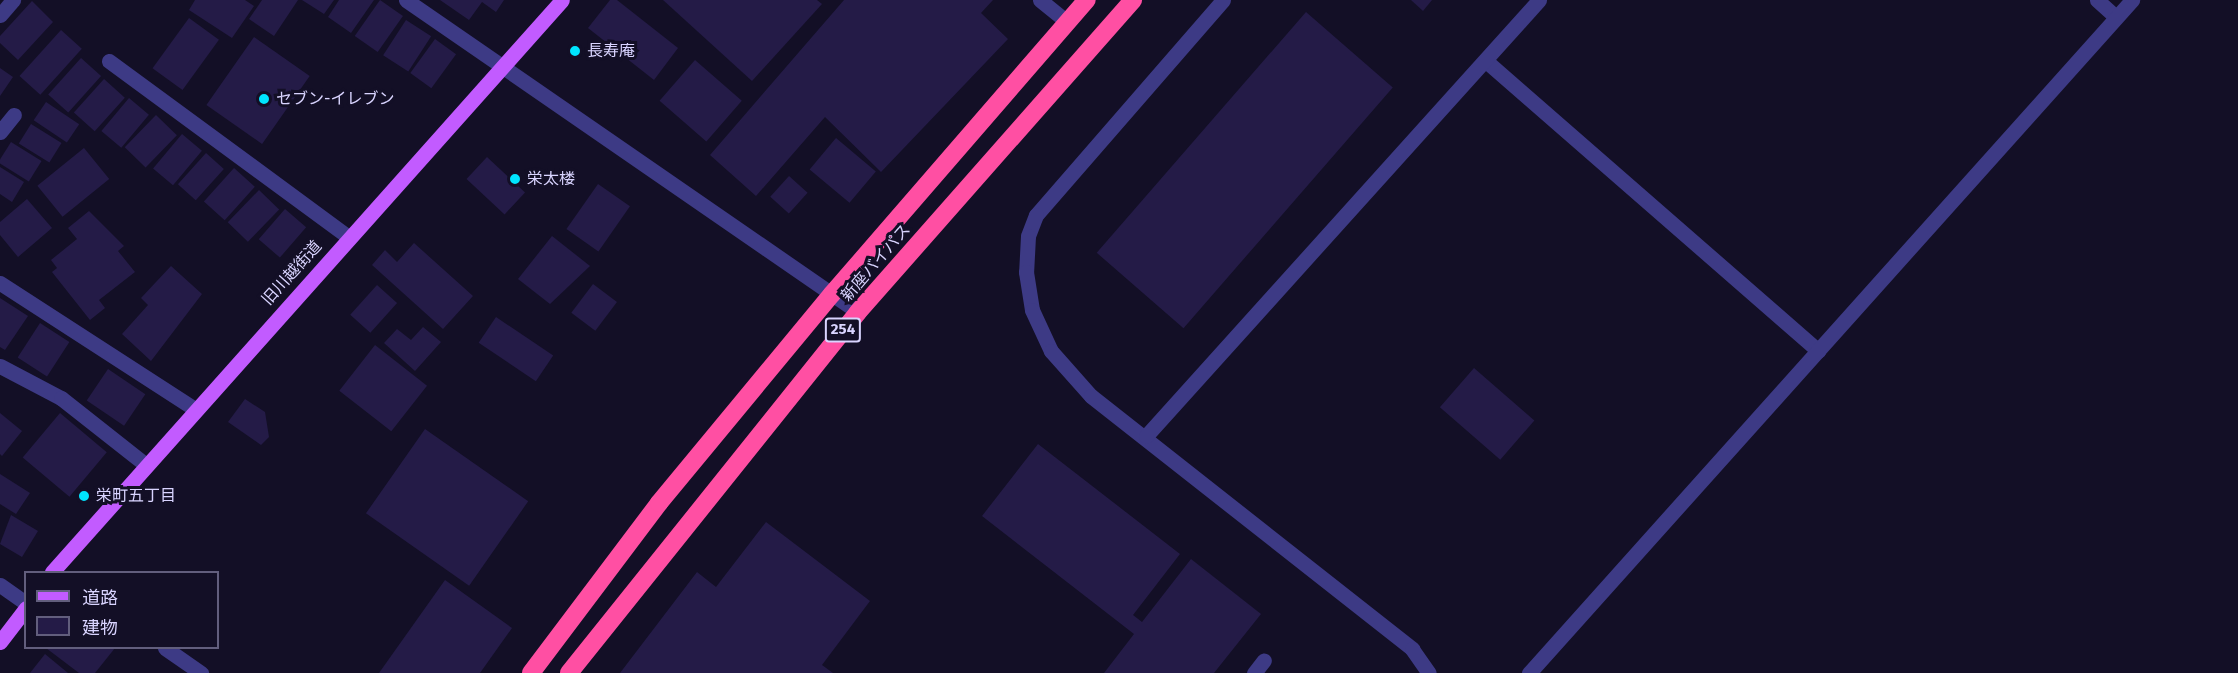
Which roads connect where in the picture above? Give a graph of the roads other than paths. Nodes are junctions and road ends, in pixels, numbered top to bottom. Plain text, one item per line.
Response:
1 (13, 0) edge
2 (406, 0) edge
3 (562, 0) edge
4 (1040, 0) edge
5 (1087, 0) edge
6 (1133, 0) edge
7 (1223, 0) edge
8 (1539, 0) edge
9 (2097, 0) edge
10 (2132, 0) edge
11 (0, 15) edge
12 (2116, 17) junction
13 (1067, 22) junction
14 (109, 61) dead end
15 (1486, 61) junction
16 (502, 66) junction
17 (14, 115) dead end
18 (0, 132) edge
19 (349, 237) junction
20 (0, 283) edge
21 (832, 294) junction
22 (858, 312) junction
23 (1818, 351) junction
24 (0, 366) edge
25 (195, 409) junction
26 (1146, 436) junction
27 (146, 465) junction
28 (56, 571) edge
29 (0, 585) edge
30 (24, 602) edge
31 (24, 611) edge
32 (0, 642) edge
33 (166, 649) edge
34 (1264, 660) dead end
35 (201, 673) edge
36 (531, 673) edge
37 (568, 673) edge
38 (1254, 673) edge
39 (1429, 673) edge
40 (1529, 673) edge

1 - 11 street
2 - 16 street
3 - 16 main road, 旧川越街道
4 - 13 street
5 - 13 highway, 新座バイパス / 254
6 - 22 highway, 新座バイパス / 254
7 - 26 street
8 - 15 street
9 - 12 street
10 - 12 street
12 - 23 street
13 - 21 highway, 新座バイパス / 254
14 - 19 street
15 - 23 street
15 - 26 street
16 - 19 main road, 旧川越街道
16 - 21 street
17 - 18 street
19 - 25 main road, 旧川越街道
20 - 25 street
21 - 22 street
21 - 36 highway, 新座バイパス / 254
22 - 37 highway, 新座バイパス / 254
23 - 40 street
24 - 27 street
25 - 27 main road, 旧川越街道
26 - 39 street
27 - 28 main road, 旧川越街道
29 - 30 street
31 - 32 main road
33 - 35 street
34 - 38 street

